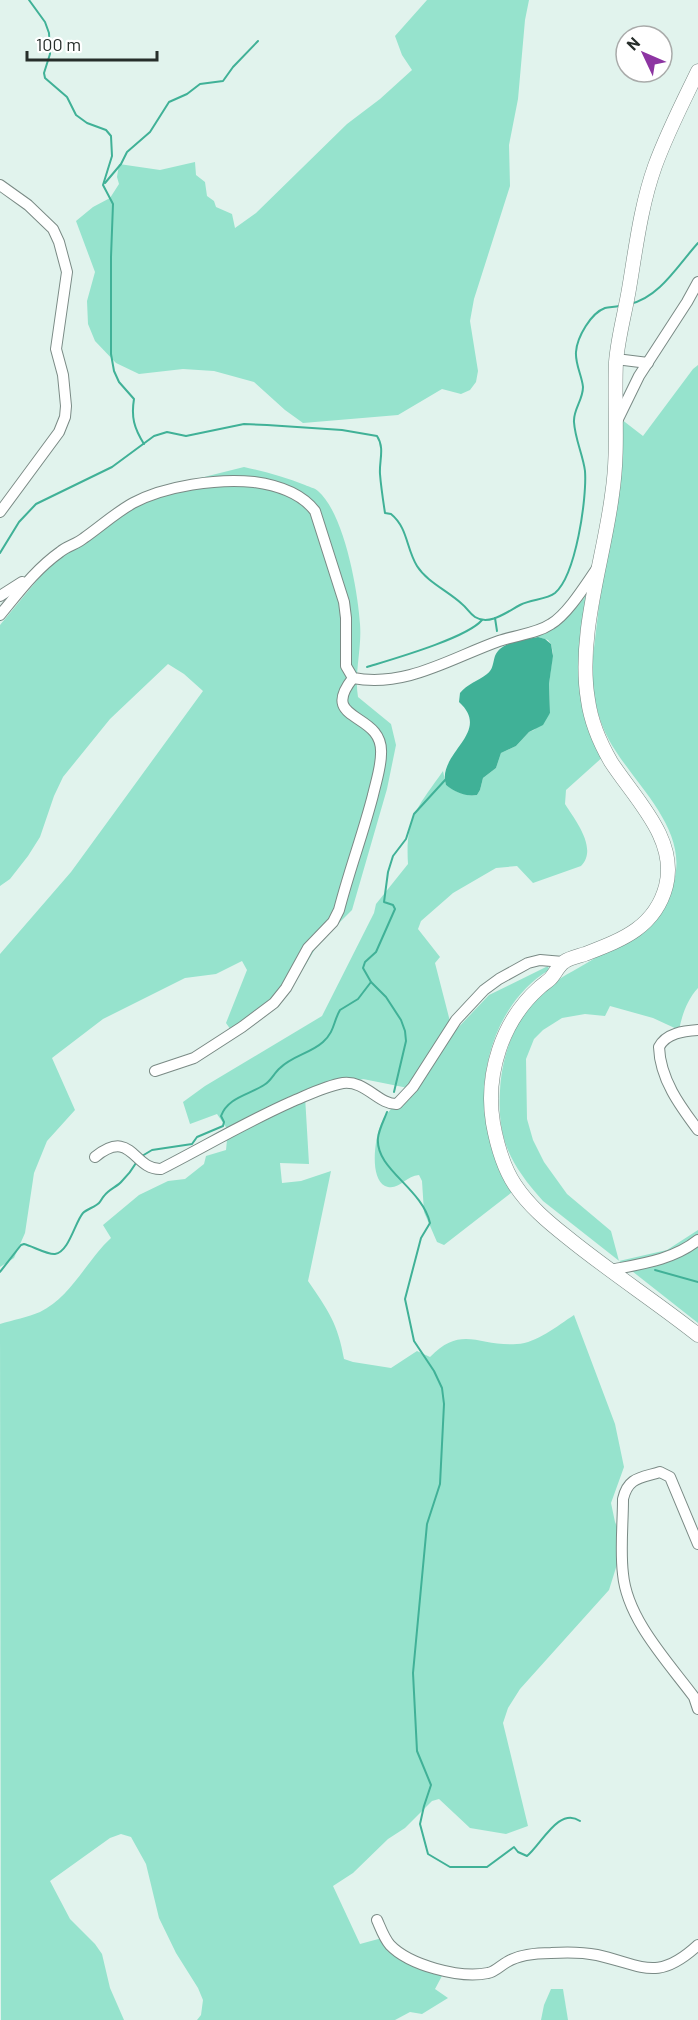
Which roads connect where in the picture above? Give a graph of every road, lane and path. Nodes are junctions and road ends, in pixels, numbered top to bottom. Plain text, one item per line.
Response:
1 (698, 71) edge
2 (0, 185) edge
3 (698, 282) edge
4 (616, 359) junction
5 (648, 363) junction
6 (617, 421) junction
7 (0, 512) edge
8 (598, 567) junction
9 (32, 575) junction
10 (0, 597) edge
11 (0, 615) edge
12 (353, 678) junction
13 (563, 962) junction
14 (698, 1030) edge
15 (155, 1071) dead end
16 (698, 1130) edge
17 (95, 1157) dead end
18 (698, 1240) edge
19 (610, 1270) junction
20 (698, 1335) edge
21 (698, 1544) edge
22 (696, 1697) edge
23 (698, 1709) edge
24 (377, 1920) dead end
25 (698, 1946) edge

1 - 4 main road
2 - 7 street
3 - 5 street
4 - 5 street
4 - 6 main road
5 - 6 street
6 - 8 main road
8 - 12 street
8 - 13 main road
9 - 10 street
9 - 11 street
9 - 12 street
12 - 15 street
13 - 17 street
13 - 19 main road
14 - 16 street
18 - 19 street
19 - 20 main road
21 - 22 street
22 - 23 street
24 - 25 street

